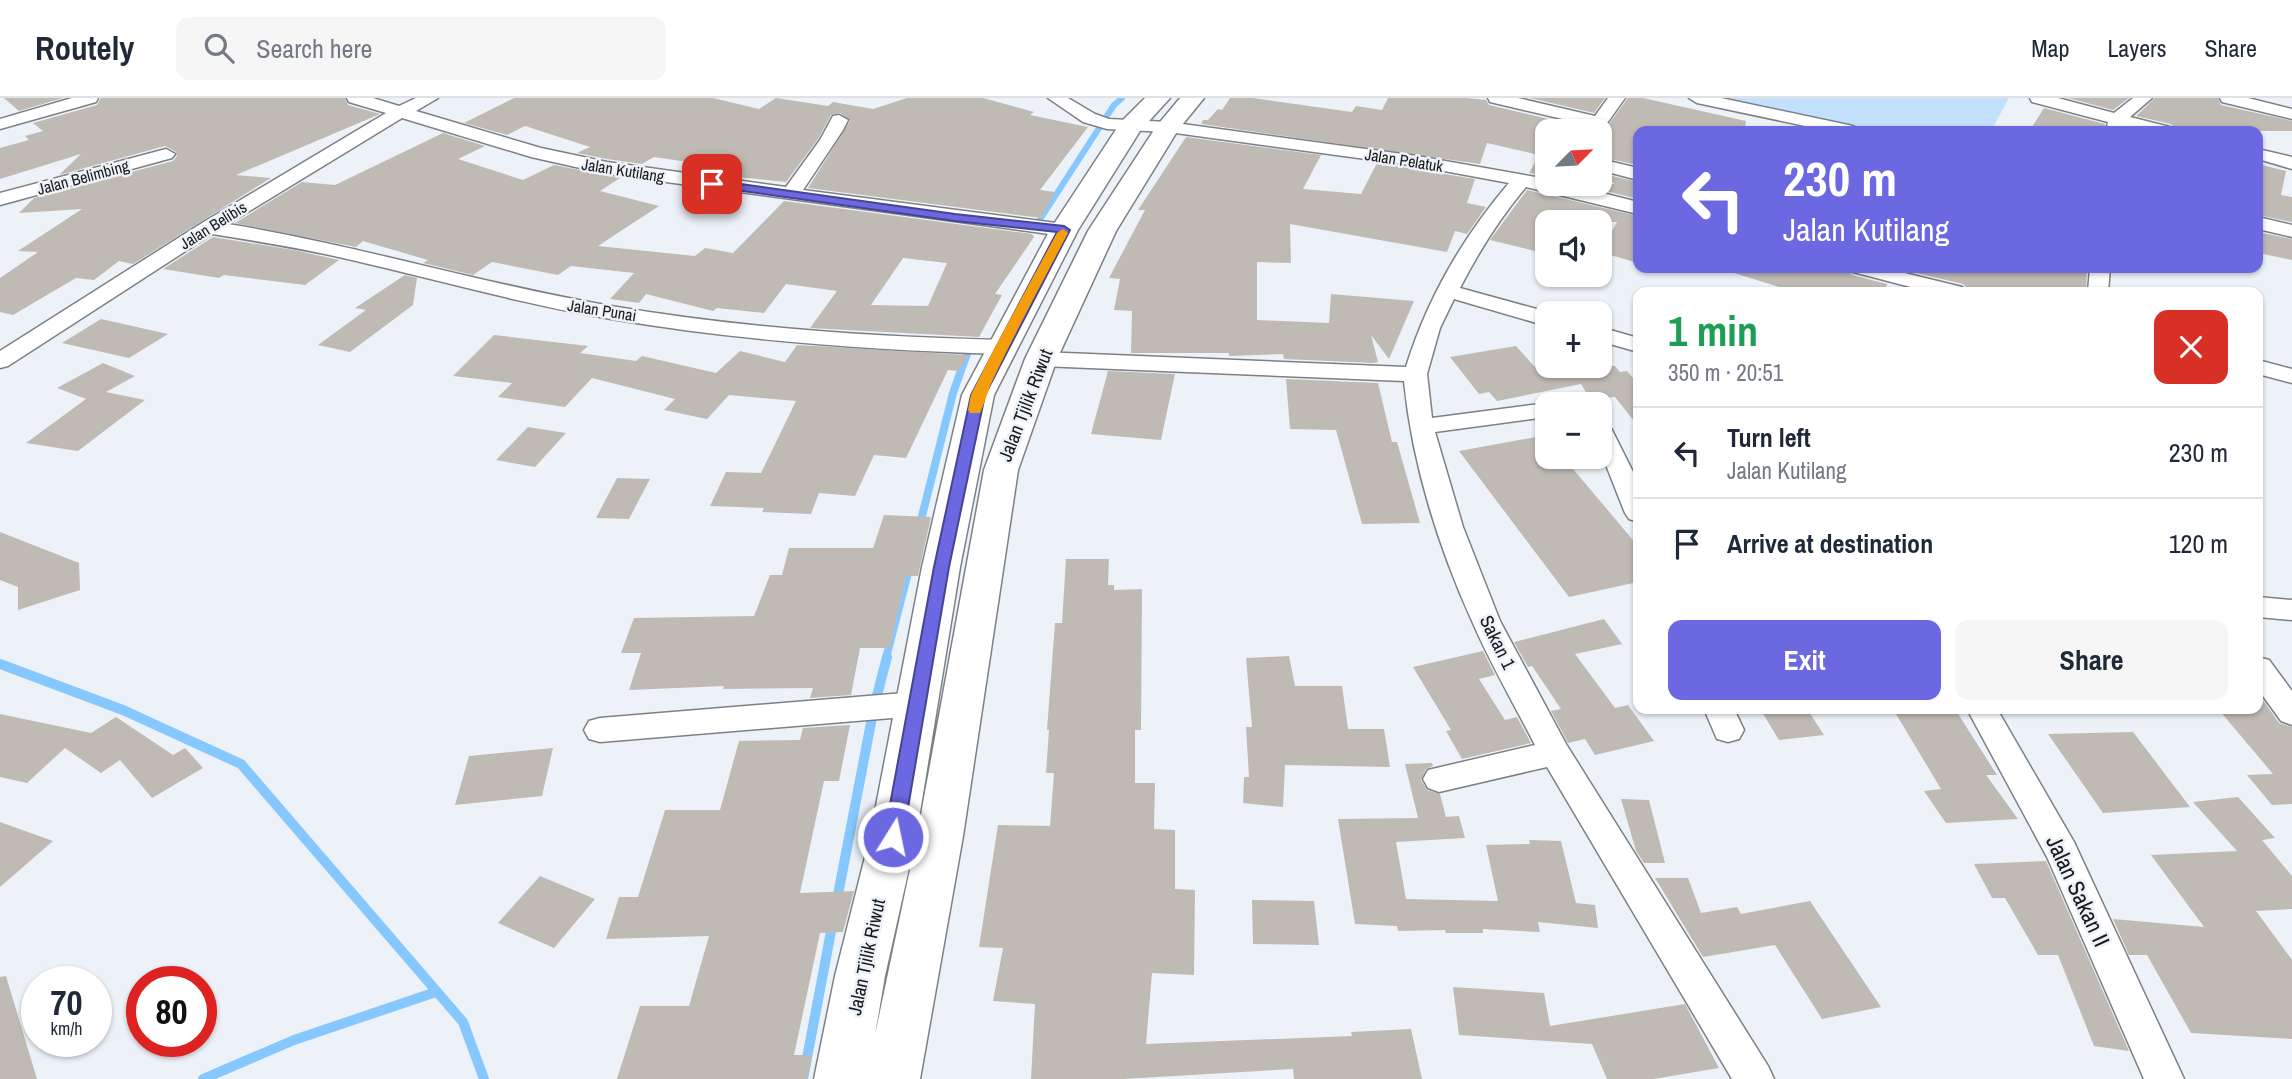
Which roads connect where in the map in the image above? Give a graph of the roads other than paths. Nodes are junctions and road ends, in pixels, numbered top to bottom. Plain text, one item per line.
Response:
1 (89, 98) edge
2 (355, 98) edge
3 (430, 98) edge
4 (1056, 98) edge
5 (1192, 98) edge
6 (1496, 98) edge
7 (1617, 98) edge
8 (1697, 98) edge
9 (2038, 98) edge
10 (2144, 98) edge
11 (2228, 98) edge
12 (401, 111) junction
13 (1163, 112) edge
14 (2292, 114) edge
15 (1568, 119) edge
16 (1602, 119) edge
17 (839, 120) dead end
18 (0, 124) edge
19 (2116, 125) edge
20 (1829, 126) edge
21 (1130, 127) junction
22 (166, 154) dead end
23 (2263, 156) edge
24 (2292, 163) edge
25 (1612, 168) edge
26 (1633, 173) edge
27 (1522, 180) junction
28 (1535, 182) edge
29 (791, 195) junction
30 (1595, 196) edge
31 (0, 199) edge
32 (1633, 207) edge
33 (2263, 224) edge
34 (209, 227) junction
35 (1064, 230) junction
36 (2292, 231) edge
37 (1880, 273) edge
38 (1934, 287) edge
39 (1448, 290) junction
40 (1535, 315) edge
41 (1612, 337) edge
42 (1633, 344) edge
43 (1002, 347) junction
44 (1041, 359) junction
45 (0, 361) edge
46 (2263, 368) edge
47 (1415, 374) junction
48 (2292, 376) edge
49 (1535, 412) edge
50 (1421, 427) junction
51 (1612, 450) edge
52 (1633, 501) edge
53 (2263, 607) edge
54 (2292, 610) edge
55 (2263, 675) edge
56 (916, 704) junction
57 (2292, 713) edge
58 (1985, 714) edge
59 (600, 730) dead end
60 (1555, 753) junction
61 (1439, 779) dead end
62 (917, 837) junction
63 (841, 1079) edge
64 (893, 1079) edge
65 (1754, 1079) edge
66 (2164, 1079) edge

1 - 18 street
2 - 12 street, Jalan Kutilang
3 - 12 street, Jalan Belibis
4 - 21 street
5 - 13 highway, Jalan Tjilik Riwut
6 - 15 street
7 - 16 street
8 - 20 street
9 - 19 street
10 - 19 street
11 - 14 street
12 - 29 street, Jalan Kutilang
12 - 34 street, Jalan Belibis
13 - 21 highway, Jalan Tjilik Riwut
13 - 27 street, Jalan Pelatuk
13 - 44 highway, Jalan Tjilik Riwut
17 - 29 street
21 - 35 highway, Jalan Tjilik Riwut
22 - 31 street, Jalan Belimbing
23 - 24 street
25 - 26 street
27 - 28 street, Jalan Pelatuk
27 - 39 street, Sakan 1
29 - 35 street, Jalan Kutilang
30 - 32 street, Jalan Pelatuk
33 - 36 street
34 - 43 street, Jalan Punai
34 - 45 street, Jalan Belibis
35 - 43 highway, Jalan Tjilik Riwut
37 - 38 street
39 - 40 street
39 - 47 street, Sakan 1
41 - 42 street
43 - 56 highway, Jalan Tjilik Riwut
44 - 47 street
44 - 62 highway, Jalan Tjilik Riwut
46 - 48 street
47 - 50 street, Sakan 1
49 - 50 street
50 - 60 street, Sakan 1
51 - 52 street
53 - 54 street
55 - 57 street
56 - 59 street
56 - 62 highway, Jalan Tjilik Riwut
58 - 66 street, Jalan Sakan II
60 - 61 street
60 - 65 street, Sakan 1
62 - 63 highway, Jalan Tjilik Riwut
62 - 64 highway, Jalan Tjilik Riwut

